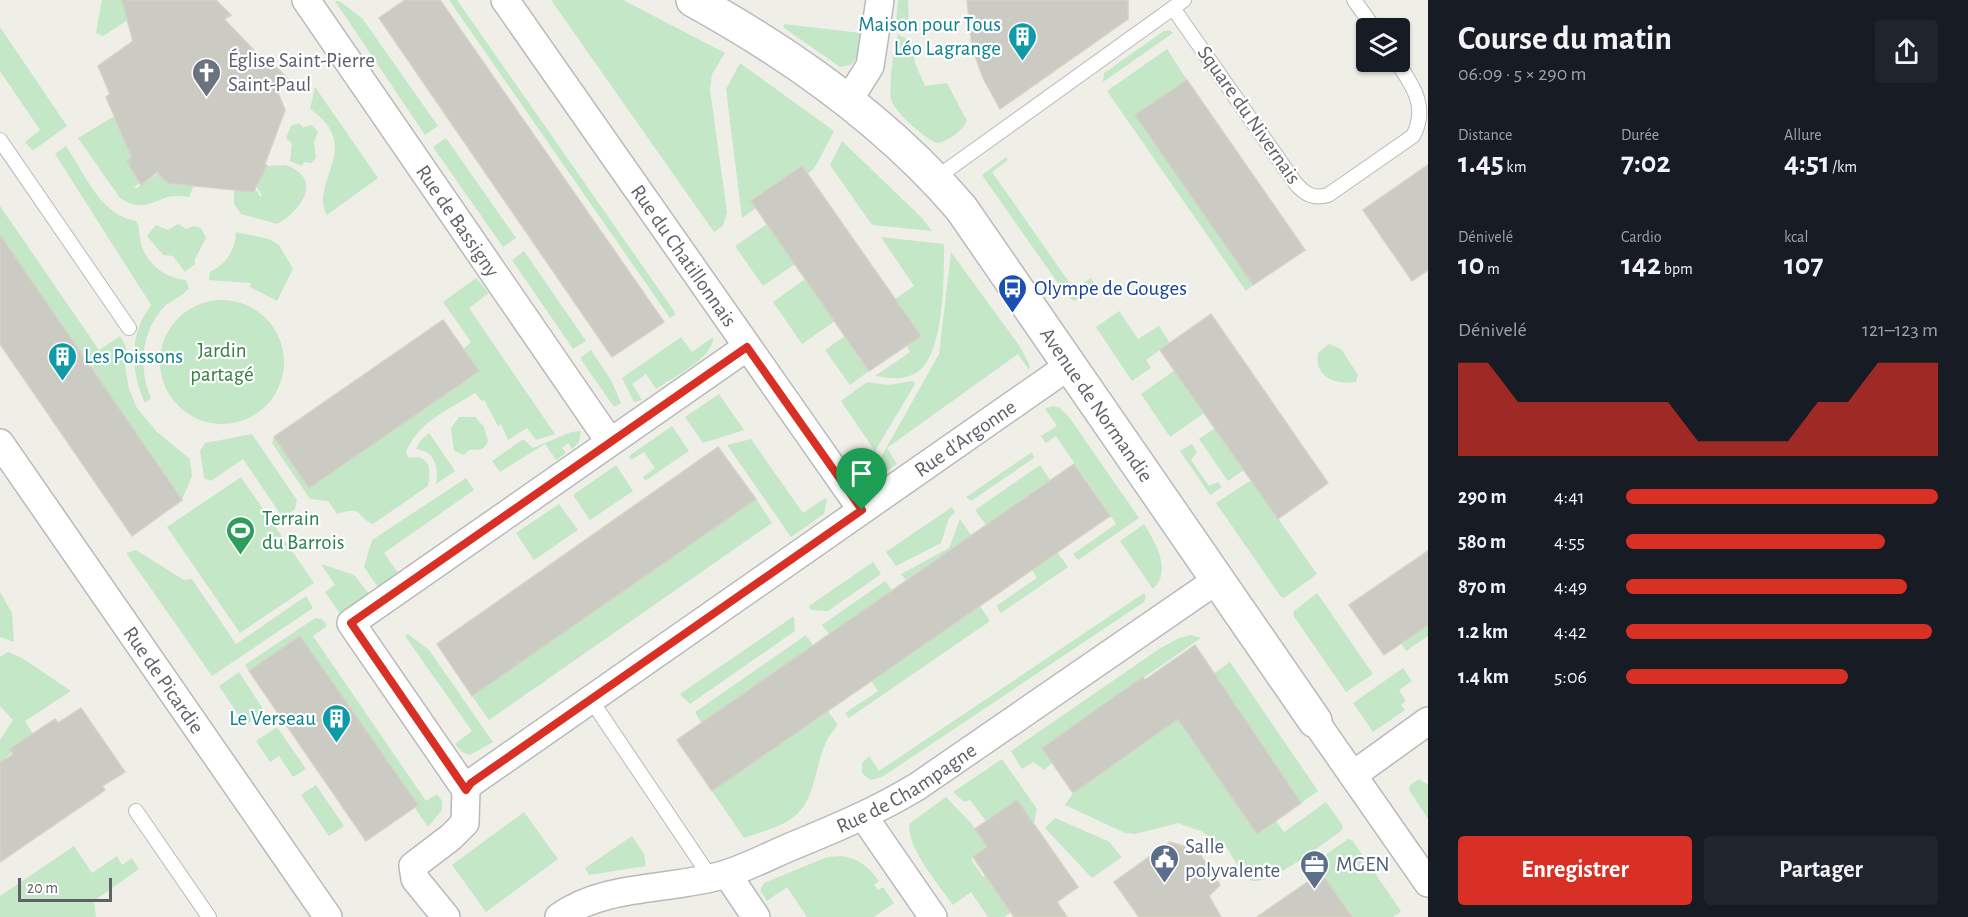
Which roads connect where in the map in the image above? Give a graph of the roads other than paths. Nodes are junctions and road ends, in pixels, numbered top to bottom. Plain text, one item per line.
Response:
1 (306, 0) edge
2 (505, 0) edge
3 (693, 0) edge
4 (880, 0) edge
5 (1354, 0) edge
6 (1179, 4) edge
7 (1367, 18) edge
8 (1403, 72) edge
9 (848, 100) junction
10 (0, 140) edge
11 (936, 178) junction
12 (129, 328) dead end
13 (747, 347) junction
14 (1070, 366) junction
15 (0, 442) edge
16 (610, 442) junction
17 (862, 510) junction
18 (1217, 580) junction
19 (591, 700) junction
20 (1315, 721) joint
21 (1428, 722) edge
22 (1353, 775) junction
23 (466, 790) junction
24 (136, 811) dead end
25 (864, 817) junction
26 (719, 876) junction
27 (1428, 883) edge
28 (209, 917) edge
29 (328, 917) edge
30 (446, 917) edge
31 (559, 917) edge
32 (756, 917) edge
33 (933, 917) edge

1 - 16 street, Rue de Bassigny
2 - 13 street, Rue du Chatillonnais
3 - 9 main road, Avenue de Normandie
4 - 9 street
5 - 7 lane
6 - 8 lane, Square du Nivernais
6 - 11 lane, Square du Nivernais
9 - 11 main road, Avenue de Normandie
10 - 12 lane
11 - 14 main road, Avenue de Normandie
13 - 16 street
13 - 17 street, Rue du Chatillonnais
14 - 17 street, Rue d'Argonne
14 - 18 main road, Avenue de Normandie
15 - 29 street, Rue de Picardie
16 - 23 street
17 - 19 street, Rue d'Argonne
18 - 20 main road, Avenue de Normandie
18 - 25 street, Rue de Champagne
19 - 23 street, Rue d'Argonne
19 - 26 lane
20 - 22 street, Avenue de Normandie
21 - 22 street
22 - 27 street, Avenue de Normandie
23 - 30 street
24 - 28 lane
25 - 26 street, Rue de Champagne
25 - 33 street
26 - 31 street, Rue de Champagne
26 - 32 street

